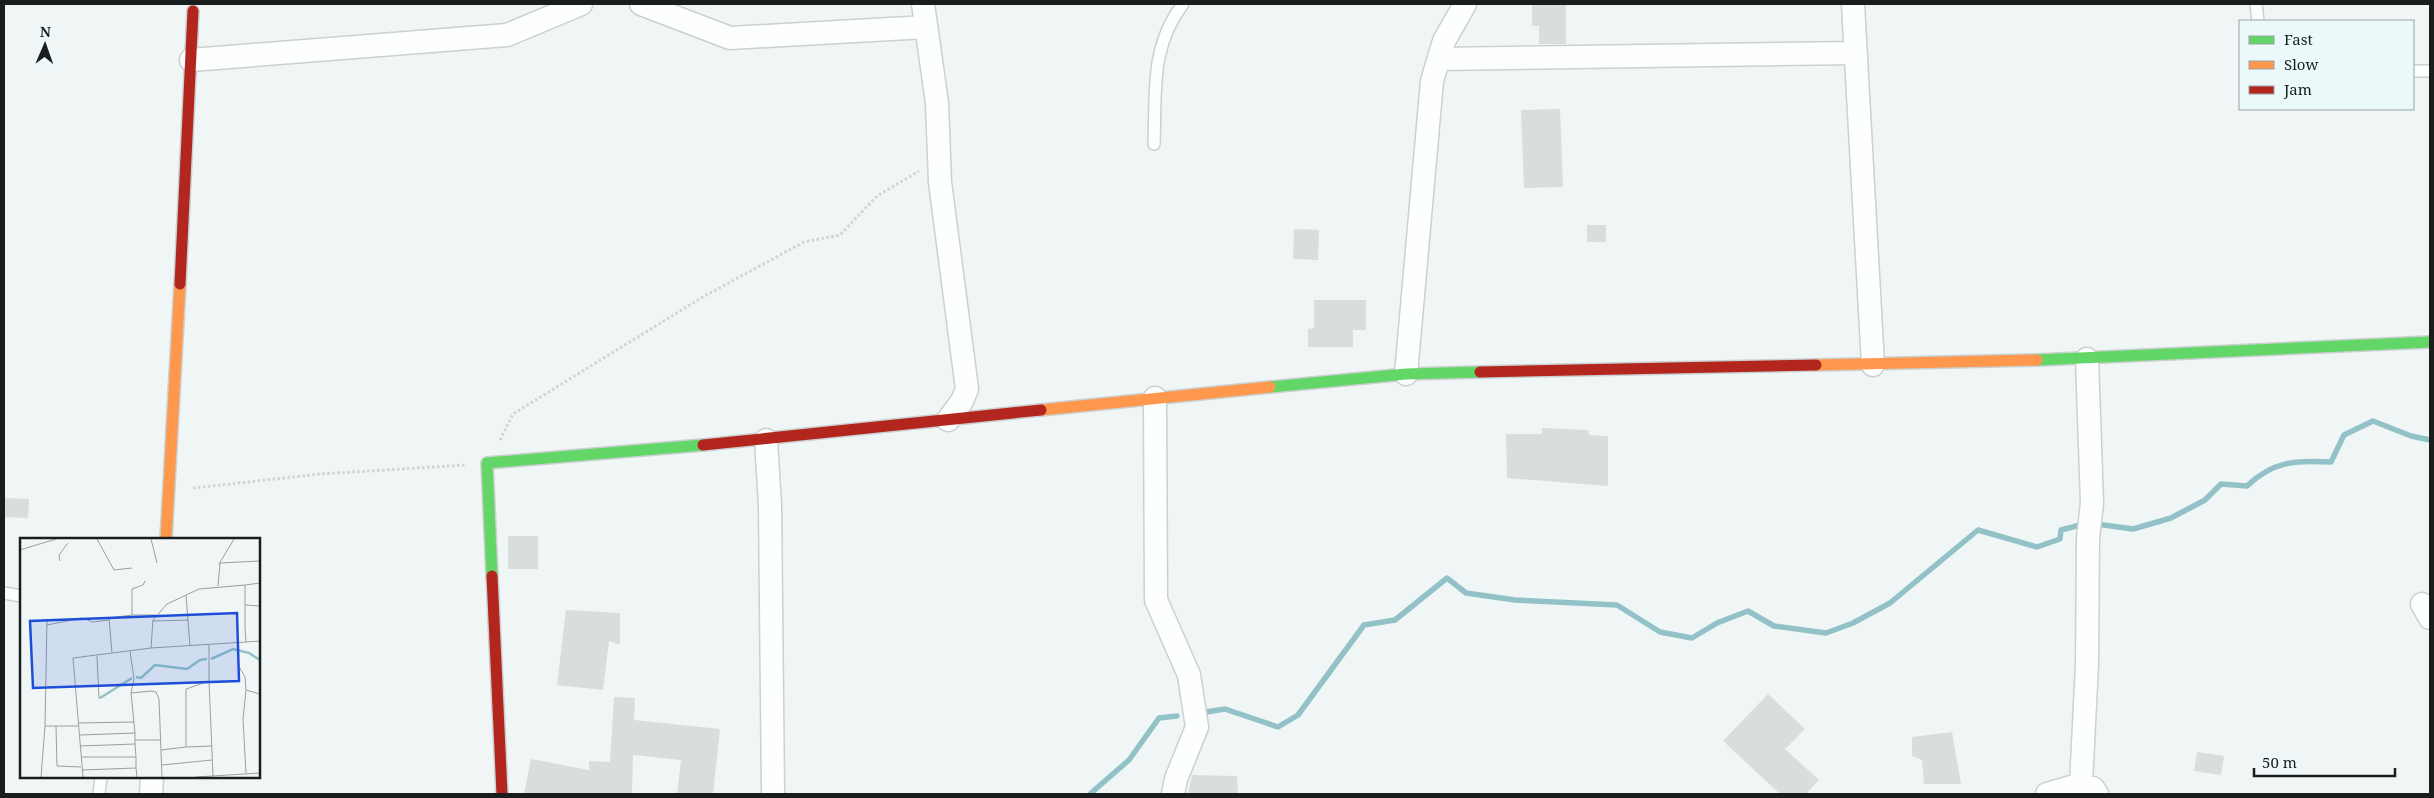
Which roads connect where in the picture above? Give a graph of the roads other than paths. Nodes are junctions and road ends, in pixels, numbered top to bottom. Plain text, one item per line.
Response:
1 (205, 4) edge
2 (581, 4) edge
3 (641, 4) edge
4 (923, 4) edge
5 (1184, 4) edge
6 (1465, 4) edge
7 (1853, 4) edge
8 (2256, 4) edge
9 (193, 11) joint
10 (2258, 20) edge
11 (926, 27) junction
12 (1856, 53) junction
13 (1439, 59) junction
14 (192, 60) junction
15 (2414, 71) edge
16 (2430, 71) edge
17 (1154, 144) dead end
18 (2430, 342) edge
19 (2088, 359) junction
20 (1873, 365) junction
21 (1406, 374) junction
22 (1155, 398) junction
23 (948, 420) junction
24 (766, 440) junction
25 (166, 538) edge
26 (4, 593) edge
27 (20, 596) edge
28 (101, 778) edge
29 (152, 778) edge
30 (2089, 789) edge
31 (99, 794) edge
32 (151, 794) edge
33 (502, 794) edge
34 (773, 794) edge
35 (1173, 794) edge
36 (2047, 794) edge

1 - 9 lane
2 - 14 street
3 - 11 street
4 - 11 street
5 - 17 lane
6 - 13 street
7 - 12 street
8 - 10 lane
9 - 14 street
11 - 23 street
12 - 13 street
12 - 20 street
13 - 21 street
14 - 25 street
15 - 16 lane
18 - 19 street
19 - 20 street
19 - 30 street
20 - 21 street
21 - 22 street
22 - 23 street
22 - 35 street
23 - 24 street
24 - 33 street
24 - 34 street
26 - 27 lane
28 - 31 lane
29 - 32 street
30 - 36 street

